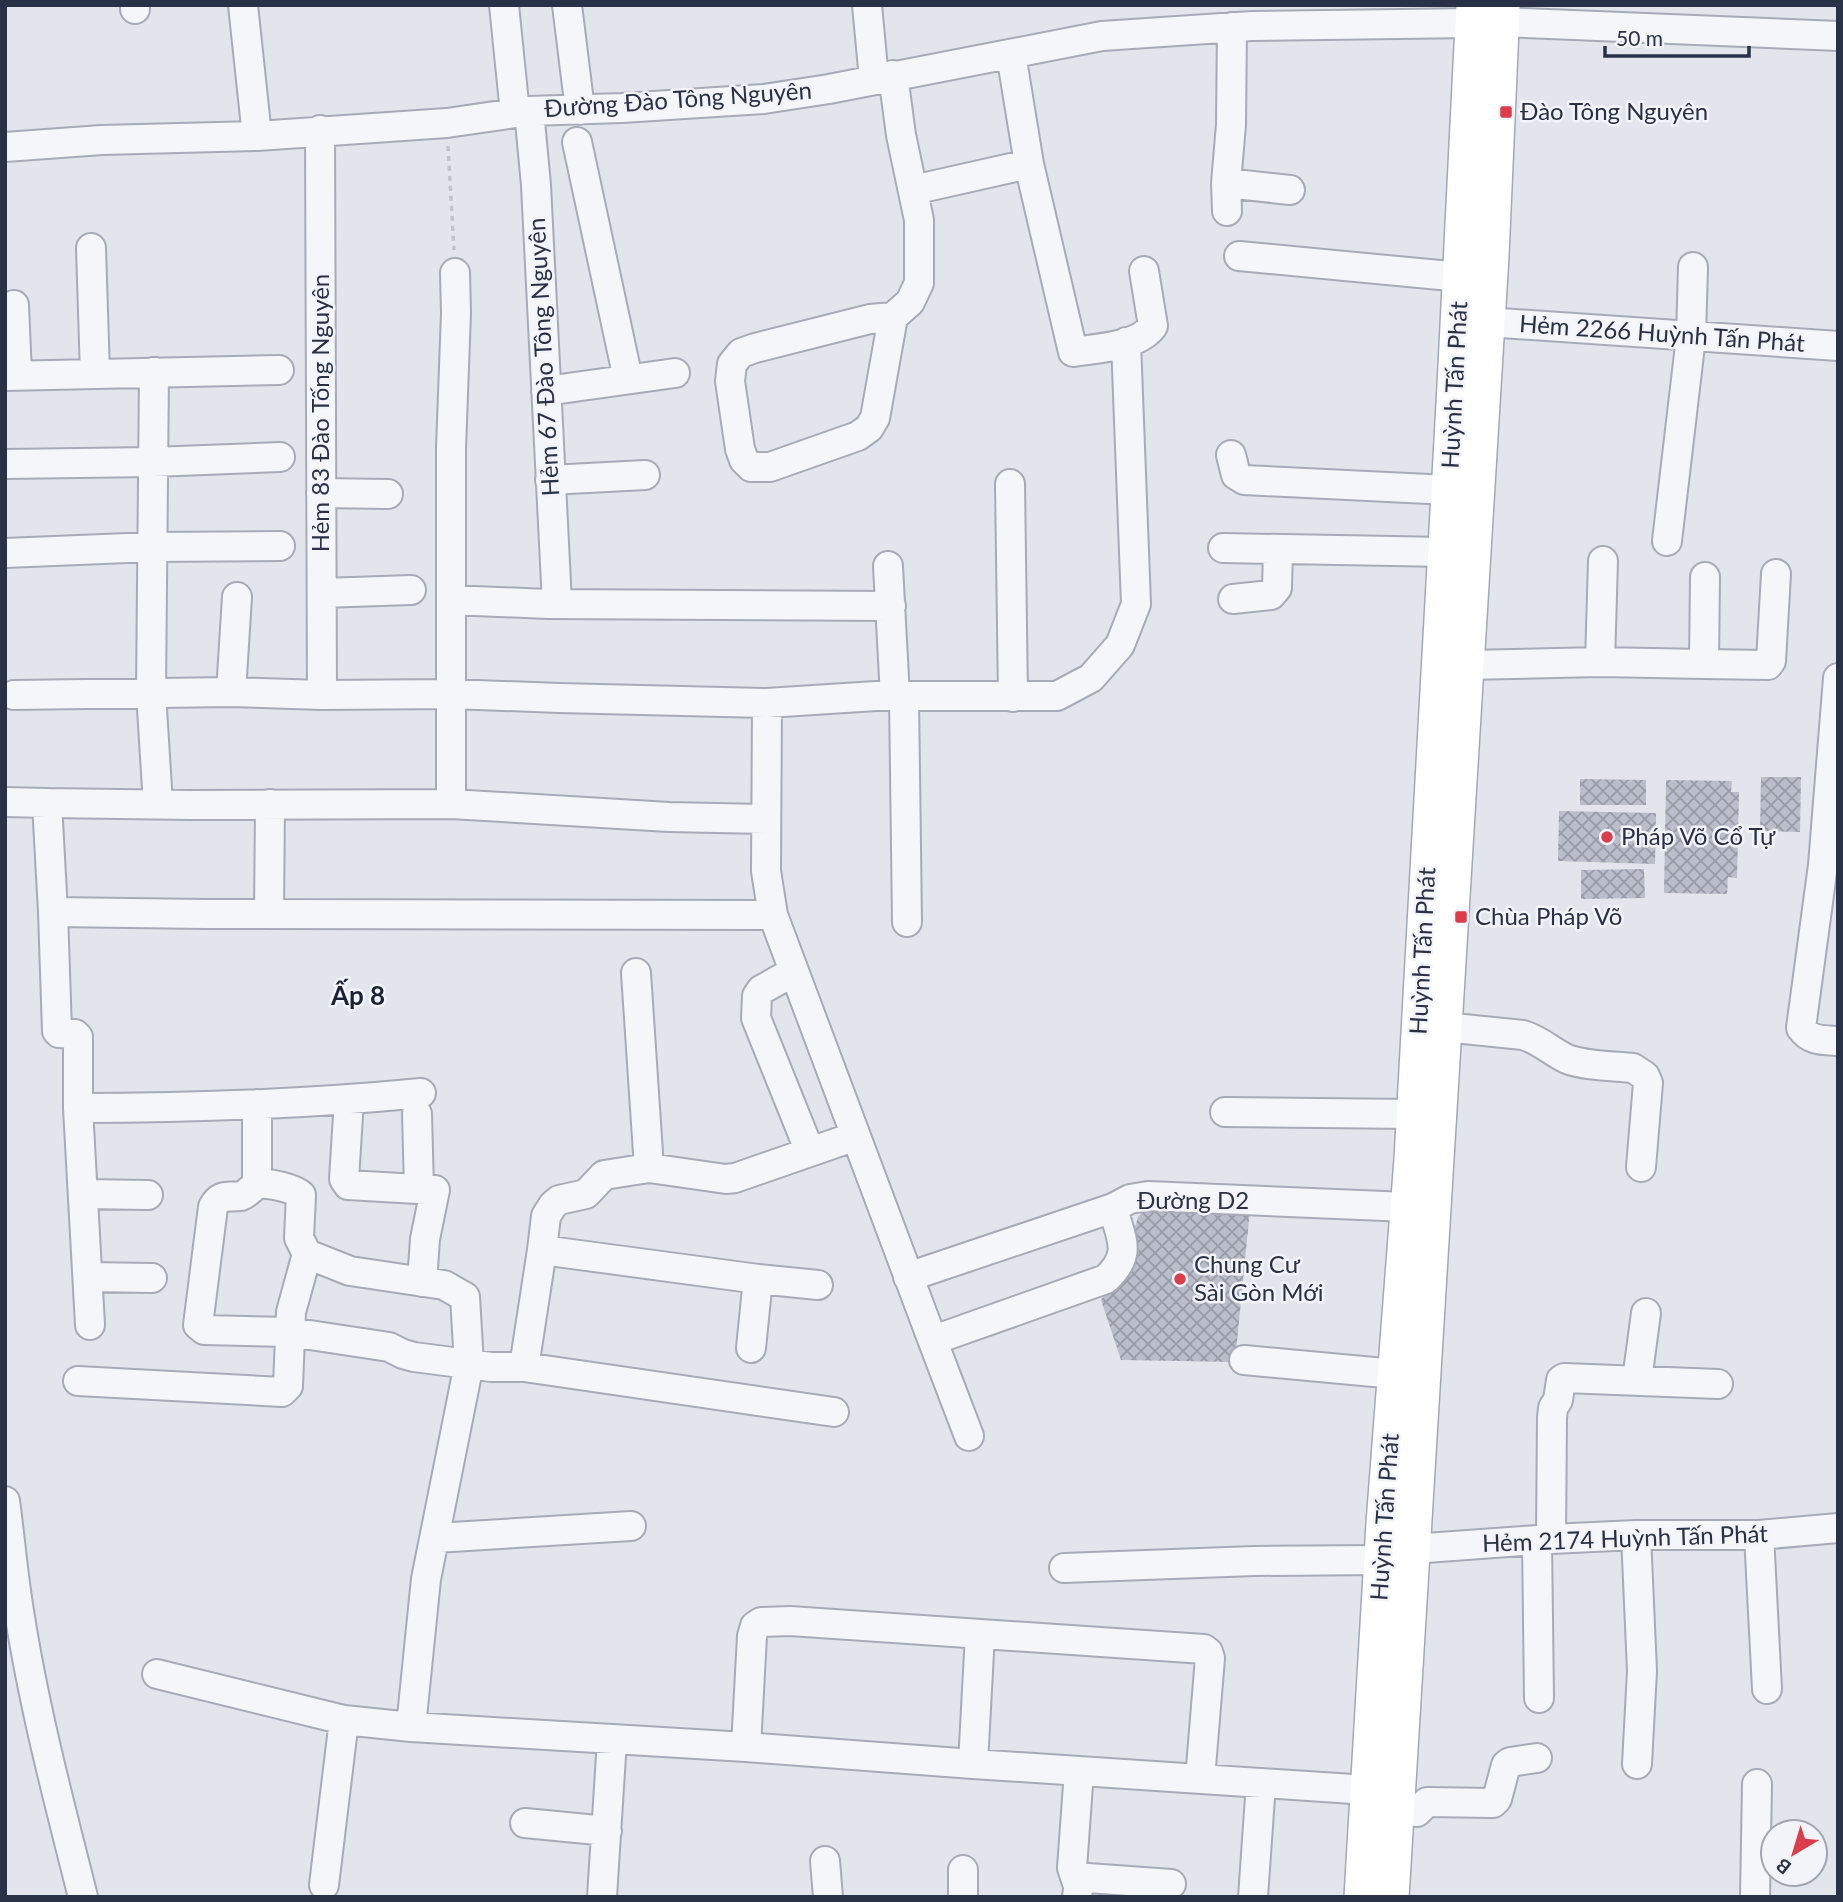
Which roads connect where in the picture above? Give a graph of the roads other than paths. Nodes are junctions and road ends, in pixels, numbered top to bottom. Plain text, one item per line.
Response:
1 (243, 5) edge
2 (504, 5) edge
3 (567, 5) edge
4 (867, 5) edge
5 (1487, 14) edge
6 (1232, 27) junction
7 (1838, 36) edge
8 (1011, 54) junction
9 (884, 77) junction
10 (580, 110) junction
11 (522, 112) junction
12 (320, 130) junction
13 (257, 135) junction
14 (577, 142) dead end
15 (5, 147) edge
16 (1029, 164) junction
17 (1226, 183) junction
18 (913, 190) junction
19 (1290, 190) dead end
20 (1227, 211) dead end
21 (91, 248) dead end
22 (1239, 256) dead end
23 (1693, 267) dead end
24 (1144, 271) dead end
25 (455, 273) road end
26 (1461, 276) junction
27 (14, 305) dead end
28 (893, 317) junction
29 (1487, 323) junction
30 (1691, 337) junction
31 (1126, 342) junction
32 (1838, 346) edge
33 (279, 370) dead end
34 (154, 372) junction
35 (675, 373) dead end
36 (95, 374) junction
37 (11, 376) edge
38 (628, 379) junction
39 (545, 391) junction
40 (1231, 456) dead end
41 (280, 457) dead end
42 (153, 462) junction
43 (5, 464) edge
44 (646, 475) dead end
45 (550, 480) junction
46 (1010, 484) dead end
47 (1450, 490) junction
48 (321, 493) junction
49 (388, 494) dead end
50 (1667, 541) dead end
51 (279, 546) dead end
52 (152, 547) junction
53 (1223, 548) dead end
54 (1278, 549) junction
55 (1446, 552) junction
56 (5, 553) edge
57 (1603, 561) dead end
58 (888, 566) dead end
59 (1776, 574) dead end
60 (1705, 577) dead end
61 (411, 590) dead end
62 (322, 593) junction
63 (237, 597) dead end
64 (1233, 599) dead end
65 (451, 600) junction
66 (557, 603) junction
67 (891, 606) junction
68 (1600, 662) junction
69 (1704, 664) junction
70 (1466, 665) junction
71 (1838, 678) edge
72 (231, 692) junction
73 (150, 693) junction
74 (451, 694) junction
75 (14, 695) dead end
76 (322, 695) junction
77 (900, 697) junction
78 (1013, 697) junction
79 (767, 703) junction
80 (1836, 713) edge
81 (1833, 801) edge
82 (5, 802) edge
83 (47, 803) junction
84 (158, 804) junction
85 (270, 804) junction
86 (451, 804) junction
87 (766, 819) junction
88 (1441, 860) junction
89 (1830, 866) edge
90 (53, 912) junction
91 (269, 914) junction
92 (773, 915) junction
93 (907, 922) dead end
94 (1825, 951) edge
95 (793, 972) junction
96 (636, 973) dead end
97 (1444, 1027) junction
98 (1838, 1041) edge
99 (349, 1100) junction
100 (257, 1104) junction
101 (78, 1108) junction
102 (1225, 1112) dead end
103 (1414, 1114) junction
104 (856, 1136) junction
105 (810, 1152) junction
106 (1641, 1167) dead end
107 (649, 1168) junction
108 (257, 1185) junction
109 (419, 1189) junction
110 (83, 1194) junction
111 (148, 1195) dead end
112 (1408, 1207) junction
113 (1113, 1208) junction
114 (542, 1250) junction
115 (307, 1254) junction
116 (88, 1277) junction
117 (152, 1278) dead end
118 (908, 1278) junction
119 (758, 1279) junction
120 (422, 1282) junction
121 (818, 1285) dead end
122 (1646, 1313) dead end
123 (90, 1325) dead end
124 (290, 1332) junction
125 (932, 1339) junction
126 (751, 1348) dead end
127 (1244, 1360) dead end
128 (469, 1364) junction
129 (524, 1367) junction
130 (1395, 1374) junction
131 (1637, 1380) junction
132 (78, 1381) dead end
133 (1718, 1384) dead end
134 (834, 1412) dead end
135 (969, 1436) dead end
136 (5, 1501) edge
137 (631, 1526) dead end
138 (1838, 1528) edge
139 (1636, 1535) junction
140 (1759, 1535) junction
141 (435, 1538) junction
142 (1544, 1539) junction
143 (8, 1541) edge
144 (1397, 1554) junction
145 (1064, 1568) dead end
146 (980, 1634) junction
147 (17, 1669) edge
148 (157, 1674) dead end
149 (1768, 1689) dead end
150 (1539, 1699) dead end
151 (344, 1720) junction
152 (411, 1727) junction
153 (612, 1740) junction
154 (746, 1747) junction
155 (1537, 1758) dead end
156 (973, 1764) junction
157 (1637, 1764) dead end
158 (1079, 1771) junction
159 (1200, 1779) junction
160 (1261, 1783) junction
161 (1757, 1784) dead end
162 (1368, 1790) junction
163 (1396, 1810) junction
164 (526, 1823) dead end
165 (607, 1831) junction
166 (825, 1861) dead end
167 (1171, 1884) dead end
168 (324, 1885) dead end
169 (1077, 1891) edge
170 (83, 1896) edge
171 (602, 1897) edge
172 (828, 1897) edge
173 (1253, 1897) edge
174 (1362, 1897) edge
175 (1391, 1897) edge
176 (1755, 1897) edge

1 - 13 street
2 - 11 street, Hẻm 67 Đào Tông Nguyên
3 - 10 street
4 - 9 street
5 - 6 street, Đường Đào Tông Nguyên
5 - 7 street, Đường Đào Tông Nguyên
5 - 26 main road, Huỳnh Tấn Phát
5 - 29 main road, Huỳnh Tấn Phát
6 - 8 street, Đường Đào Tông Nguyên
6 - 17 street
8 - 9 street, Đường Đào Tông Nguyên
8 - 16 street
9 - 10 street, Đường Đào Tông Nguyên
9 - 18 street
10 - 11 street, Đường Đào Tông Nguyên
11 - 12 street, Đường Đào Tông Nguyên
11 - 39 street, Hẻm 67 Đào Tông Nguyên
12 - 13 street, Đường Đào Tông Nguyên
12 - 48 street, Hẻm 83 Đào Tống Nguyên
13 - 15 street, Đường Đào Tông Nguyên
14 - 38 street
16 - 18 street
16 - 31 street
17 - 19 street
17 - 20 street
18 - 28 street
21 - 36 street
22 - 26 street
23 - 30 street
24 - 31 street
25 - 65 street
26 - 47 main road, Huỳnh Tấn Phát
27 - 37 street
28 - 28 street
29 - 30 street, Hẻm 2266 Huỳnh Tấn Phát
29 - 70 main road, Huỳnh Tấn Phát
30 - 32 street, Hẻm 2266 Huỳnh Tấn Phát
30 - 50 street
31 - 78 street
33 - 34 street
34 - 36 street
34 - 42 street
35 - 38 street
36 - 37 street
38 - 39 street
39 - 45 street, Hẻm 67 Đào Tông Nguyên
40 - 47 street
41 - 42 street
42 - 43 street
42 - 52 street
44 - 45 street
45 - 66 street, Hẻm 67 Đào Tông Nguyên
46 - 78 street
47 - 55 main road, Huỳnh Tấn Phát
48 - 49 street
48 - 62 street, Hẻm 83 Đào Tống Nguyên
51 - 52 street
52 - 56 street
52 - 73 street
53 - 54 street
54 - 55 street
54 - 64 street
55 - 88 main road, Huỳnh Tấn Phát
57 - 68 street
58 - 67 street
59 - 69 street
60 - 69 street
61 - 62 street
62 - 76 street, Hẻm 83 Đào Tống Nguyên
63 - 72 street
65 - 66 street
65 - 74 street
66 - 67 street
67 - 77 street
68 - 69 street
68 - 70 street
70 - 88 main road, Huỳnh Tấn Phát
71 - 80 street
72 - 73 street
72 - 76 street
73 - 75 street
73 - 84 street
74 - 76 street
74 - 79 street
74 - 86 street
77 - 78 street
77 - 79 street
77 - 93 street
79 - 87 street
80 - 81 street
81 - 89 street
82 - 83 street
83 - 84 street
83 - 90 street
84 - 85 street
85 - 86 street
85 - 91 street
86 - 87 street
87 - 92 street
88 - 97 main road, Huỳnh Tấn Phát
88 - 103 main road, Huỳnh Tấn Phát
89 - 94 street
90 - 91 street
90 - 101 street
91 - 92 street
92 - 95 street
94 - 98 street
95 - 104 street
95 - 105 street
96 - 107 street
97 - 106 street
97 - 144 main road, Huỳnh Tấn Phát
99 - 100 street
99 - 109 street
99 - 109 street
100 - 101 street
100 - 108 street
101 - 110 street
102 - 103 street
103 - 112 main road, Huỳnh Tấn Phát
104 - 105 street
104 - 118 street
105 - 107 street
107 - 114 street
108 - 115 street
108 - 124 street
109 - 120 street
110 - 111 street
110 - 116 street
112 - 113 street, Đường D2
112 - 130 main road, Huỳnh Tấn Phát
113 - 118 street, Đường D2
113 - 125 street
114 - 119 street
114 - 129 street
115 - 120 street
115 - 124 street
116 - 117 street
116 - 123 street
118 - 125 street
119 - 121 street
119 - 126 street
120 - 128 street
122 - 131 street
124 - 128 street
124 - 132 street
125 - 135 street
127 - 130 street
128 - 129 street
128 - 141 street
129 - 134 street
130 - 144 main road, Huỳnh Tấn Phát
131 - 133 street
131 - 142 street
136 - 143 street
137 - 141 street
138 - 140 street, Hẻm 2174 Huỳnh Tấn Phát
139 - 140 street, Hẻm 2174 Huỳnh Tấn Phát
139 - 142 street, Hẻm 2174 Huỳnh Tấn Phát
139 - 157 street
140 - 149 street
141 - 152 street
142 - 144 street, Hẻm 2174 Huỳnh Tấn Phát
142 - 150 street
143 - 147 street
144 - 145 street, Hẻm 2174 Huỳnh Tấn Phát
144 - 162 main road, Huỳnh Tấn Phát
144 - 163 main road, Huỳnh Tấn Phát
146 - 154 street
146 - 156 street
146 - 159 street
147 - 170 street
148 - 151 street
151 - 152 street
151 - 168 street
152 - 153 street
153 - 154 street
153 - 165 street
154 - 156 street
155 - 163 street
156 - 158 street
158 - 159 street
158 - 169 street
159 - 160 street
160 - 162 street
160 - 173 street
161 - 176 street
162 - 174 main road, Huỳnh Tấn Phát
163 - 175 main road, Huỳnh Tấn Phát
164 - 165 street
165 - 171 street
166 - 172 street
167 - 169 street

